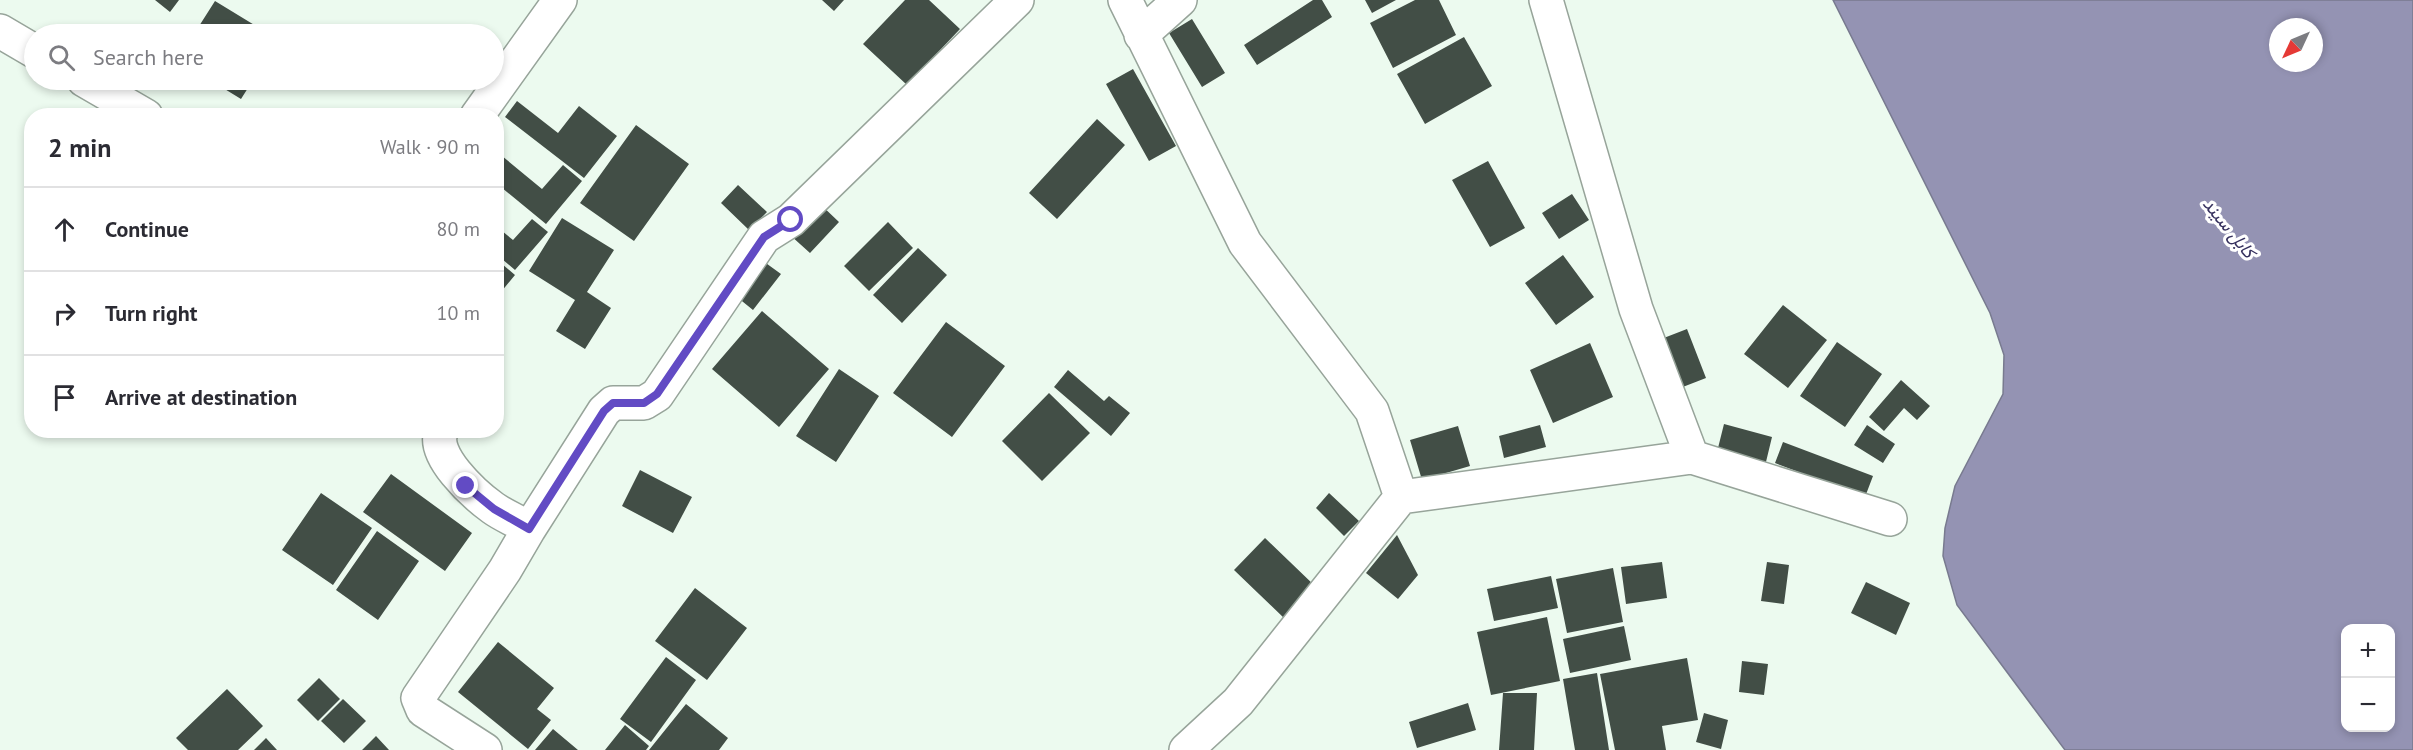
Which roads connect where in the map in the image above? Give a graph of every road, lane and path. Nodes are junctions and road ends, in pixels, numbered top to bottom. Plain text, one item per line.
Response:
1 (560, 0) edge
2 (1017, 0) edge
3 (1125, 0) edge
4 (1180, 0) edge
5 (1546, 0) edge
6 (0, 31) edge
7 (1141, 35) junction
8 (24, 45) edge
9 (504, 78) edge
10 (101, 90) edge
11 (496, 90) edge
12 (132, 108) edge
13 (483, 108) edge
14 (439, 438) edge
15 (1692, 457) junction
16 (1401, 497) junction
17 (1890, 519) dead end
18 (529, 529) junction
19 (485, 750) edge
20 (1186, 750) edge

1 - 9 street
2 - 18 street
3 - 7 street
4 - 7 street
5 - 15 street
6 - 8 street
7 - 16 street
10 - 12 street
11 - 13 street
14 - 18 street
15 - 16 street
15 - 17 street
16 - 20 street
18 - 19 street

